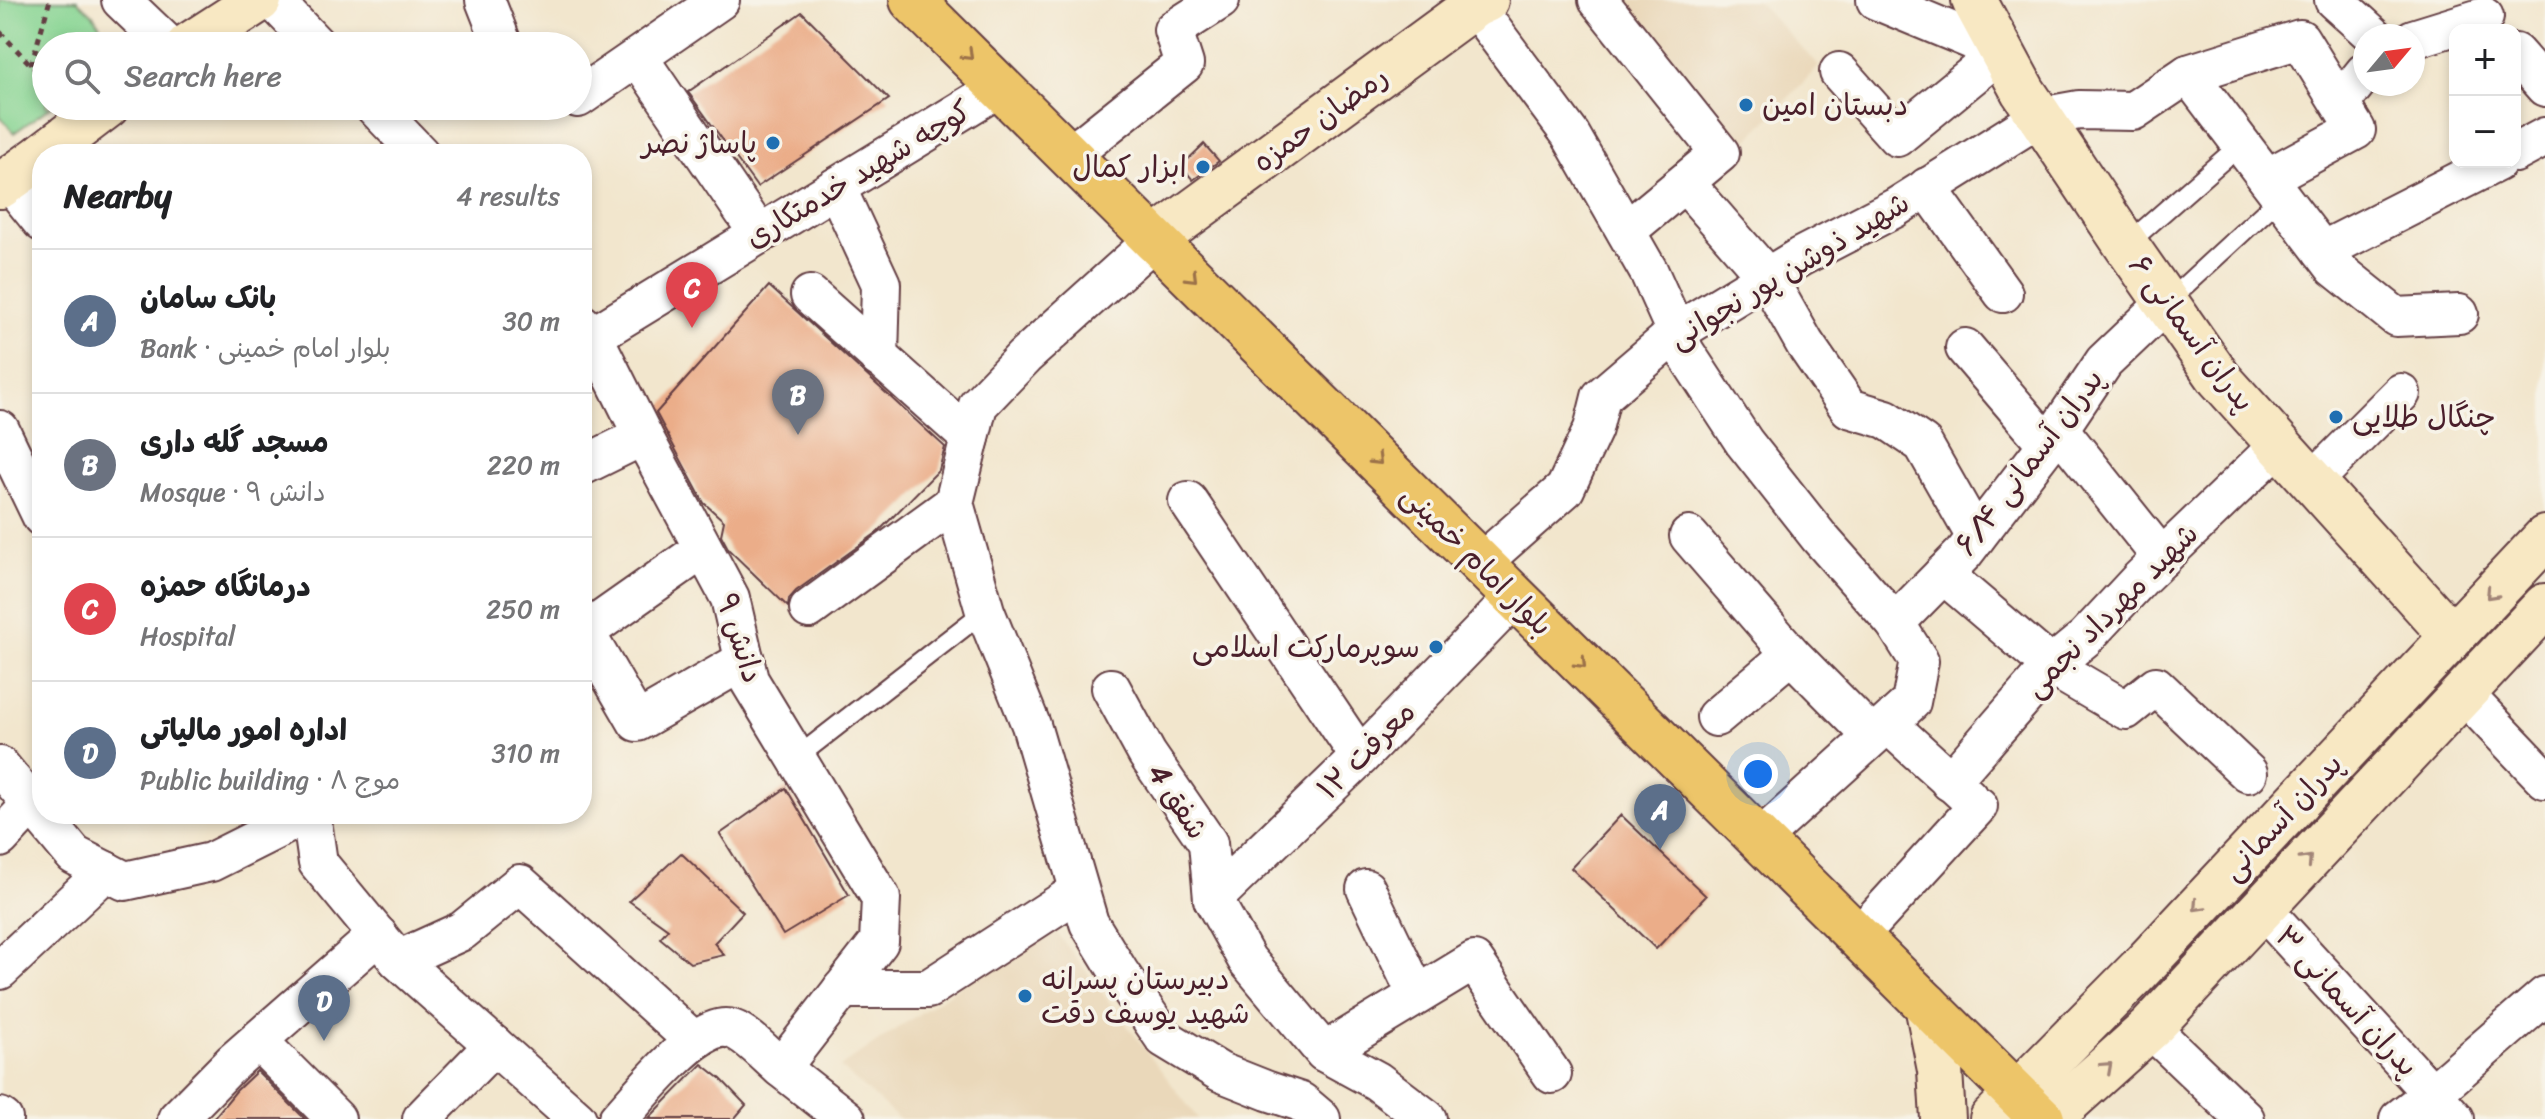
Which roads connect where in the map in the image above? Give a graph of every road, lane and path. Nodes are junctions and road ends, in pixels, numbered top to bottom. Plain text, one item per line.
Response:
1 (50, 0) edge
2 (121, 0) edge
3 (259, 0) edge
4 (273, 0) edge
5 (485, 0) edge
6 (720, 0) edge
7 (1220, 0) edge
8 (1598, 0) edge
9 (1876, 0) edge
10 (1974, 0) edge
11 (2334, 0) edge
12 (919, 2) edge
13 (1477, 2) edge
14 (2484, 16) edge
15 (2361, 24) edge
16 (0, 32) edge
17 (41, 32) edge
18 (154, 32) edge
19 (210, 32) edge
20 (304, 32) edge
21 (498, 32) edge
22 (2425, 35) edge
23 (2001, 52) junction
24 (638, 57) junction
25 (2521, 60) edge
26 (32, 62) edge
27 (31, 65) joint
28 (1839, 72) dead end
29 (2188, 74) junction
30 (1000, 87) junction
31 (2353, 87) edge
32 (2545, 87) edge
33 (592, 88) edge
34 (2340, 103) junction
35 (2040, 117) junction
36 (88, 120) edge
37 (387, 120) edge
38 (2545, 137) edge
39 (56, 144) edge
40 (410, 144) edge
41 (2241, 144) junction
42 (2521, 150) edge
43 (1069, 156) junction
44 (2485, 168) edge
45 (23, 169) edge
46 (1685, 183) junction
47 (836, 187) junction
48 (1927, 187) junction
49 (2274, 188) junction
50 (32, 194) edge
51 (1626, 231) junction
52 (759, 234) junction
53 (1154, 240) junction
54 (2126, 245) junction
55 (2322, 251) junction
56 (1767, 277) junction
57 (2003, 293) dead end
58 (810, 295) dead end
59 (2166, 303) junction
60 (2459, 314) dead end
61 (592, 327) edge
62 (1677, 332) junction
63 (592, 339) edge
64 (1965, 348) dead end
65 (879, 358) junction
66 (2401, 393) dead end
67 (0, 430) edge
68 (643, 436) junction
69 (2053, 437) junction
70 (970, 438) junction
71 (2279, 445) junction
72 (592, 461) edge
73 (2313, 481) junction
74 (32, 496) edge
75 (1188, 501) dead end
76 (954, 503) junction
77 (1689, 536) dead end
78 (1976, 537) junction
79 (2545, 538) edge
80 (703, 549) junction
81 (2162, 558) junction
82 (1481, 563) junction
83 (1943, 574) junction
84 (1515, 597) junction
85 (2545, 606) edge
86 (809, 609) dead end
87 (985, 611) junction
88 (1895, 623) junction
89 (592, 627) edge
90 (2452, 636) junction
91 (592, 644) edge
92 (1791, 654) junction
93 (745, 660) junction
94 (2051, 666) junction
95 (1111, 688) dead end
96 (2462, 692) junction
97 (1716, 717) dead end
98 (1880, 730) junction
99 (1360, 757) junction
100 (796, 758) junction
101 (0, 766) edge
102 (2248, 773) dead end
103 (2545, 779) edge
104 (1975, 792) junction
105 (31, 805) joint
106 (47, 824) edge
107 (289, 824) edge
108 (311, 824) edge
109 (0, 838) edge
110 (1760, 839) junction
111 (106, 871) junction
112 (1366, 889) dead end
113 (1079, 891) junction
114 (1213, 899) junction
115 (2262, 908) junction
116 (1858, 937) junction
117 (388, 948) junction
118 (0, 970) edge
119 (842, 989) junction
120 (1417, 995) junction
121 (2543, 1002) edge
122 (1927, 1005) junction
123 (2150, 1028) junction
124 (693, 1040) junction
125 (258, 1041) junction
126 (494, 1045) junction
127 (1324, 1052) junction
128 (781, 1068) junction
129 (1552, 1074) dead end
130 (1263, 1105) edge
131 (2444, 1106) edge
132 (2025, 1112) edge
133 (177, 1119) edge
134 (336, 1119) edge
135 (422, 1119) edge
136 (577, 1119) edge
137 (618, 1119) edge
138 (846, 1119) edge
139 (1321, 1119) edge
140 (1427, 1119) edge
141 (1943, 1119) edge
142 (2245, 1119) edge
143 (2399, 1119) edge

1 - 17 path
2 - 18 street
3 - 19 main road
4 - 20 street
5 - 21 street
6 - 24 street
7 - 43 street
8 - 46 street
9 - 23 street
10 - 23 main road, پدران آسمانی ۶
11 - 15 street
12 -> 30 main road, بلوار امام خمینی
13 - 51 street
13 - 53 main road, رمضان حمزه
14 - 22 street
16 - 27 path
23 - 28 street
23 - 35 main road, پدران آسمانی ۶
24 - 33 street
24 - 52 street
25 - 32 street
26 - 27 path
29 - 34 street
29 - 35 street
29 - 41 street
30 - 43 main road, بلوار امام خمینی
30 - 47 street, کوچه شهید خدمتکاری
31 - 34 street
34 - 49 street
35 - 48 street, شهید ذوشن پور نجوانی
35 - 54 main road, پدران آسمانی ۶
36 - 39 main road
37 - 40 street
38 - 42 street
41 - 49 street
41 - 54 lane
43 - 53 main road, بلوار امام خمینی
44 - 55 street
45 - 50 street
46 - 51 street
46 - 56 street
47 - 52 street, کوچه شهید خدمتکاری
47 - 65 street
48 - 56 street, شهید ذوشن پور نجوانی
48 - 57 street
49 - 55 street
49 - 59 lane
51 - 62 street
52 - 61 street, کوچه شهید خدمتکاری
53 - 70 street
53 -> 82 main road, بلوار امام خمینی
54 - 59 main road, پدران آسمانی ۶
55 - 60 street
56 - 62 street, شهید ذوشن پور نجوانی
56 - 78 street
58 - 65 street
59 - 69 street, پدران آسمانی ۶/۴
59 - 71 main road, پدران آسمانی ۶
62 - 82 street, شهید ذوشن پور نجوانی
62 - 88 street
63 - 68 street, دانش ۹
64 - 69 street
65 - 70 street
66 - 73 street
67 - 74 street
68 - 72 street
68 - 80 street, دانش ۹
69 - 78 street, پدران آسمانی ۶/۴
69 - 81 street
70 - 76 street
71 - 73 main road, پدران آسمانی ۶
71 - 81 street, شهید مهرداد نجمی
73 - 90 main road, پدران آسمانی ۶
75 - 99 street
76 - 86 street
76 - 87 street
77 - 92 street
78 - 83 street, پدران آسمانی ۶/۴
79 -> 90 main road, پدران آسمانی
80 - 89 street
80 - 93 street, دانش ۹
81 - 94 street, شهید مهرداد نجمی
82 - 84 main road, بلوار امام خمینی
83 - 88 street, پدران آسمانی ۶/۴
83 - 94 street
84 - 99 street, معرفت ۱۲
84 -> 110 main road, بلوار امام خمینی
85 - 96 main road, پدران آسمانی
87 - 100 lane
87 - 113 street
88 - 98 street
90 -> 132 main road, پدران آسمانی
91 - 93 street
92 - 97 street
92 - 98 street
93 - 100 street, دانش ۹
94 - 102 street
94 - 104 street, شهید مهرداد نجمی
95 - 114 street, شفق 4
96 - 103 street
115 -> 96 main road, پدران آسمانی
98 - 104 street
98 - 110 street
99 - 114 street, معرفت ۱۲
100 - 119 street, دانش ۹
101 - 105 street
104 - 116 street, شهید مهرداد نجمی
105 - 109 street
106 - 111 street
107 - 111 street
108 - 117 street
110 - 116 main road, بلوار امام خمینی
111 - 118 street
112 - 120 street
113 - 119 street
113 - 130 street
114 - 127 street, شفق 4
115 - 123 main road, پدران آسمانی
115 - 131 street, پدران آسمانی ۳
116 - 122 main road, بلوار امام خمینی
117 - 124 street
117 - 125 street
117 - 126 street
119 - 128 street, دانش ۹
120 - 127 street
120 - 129 street
121 - 131 street
122 - 132 main road, بلوار امام خمینی
122 - 141 main road
132 -> 123 main road, پدران آسمانی
123 - 142 street
124 - 128 street
124 - 137 street
125 - 133 street
125 - 134 street
126 - 135 street
126 - 136 street
127 - 140 street, شفق 4
128 - 138 street
130 - 139 street
131 - 143 street

